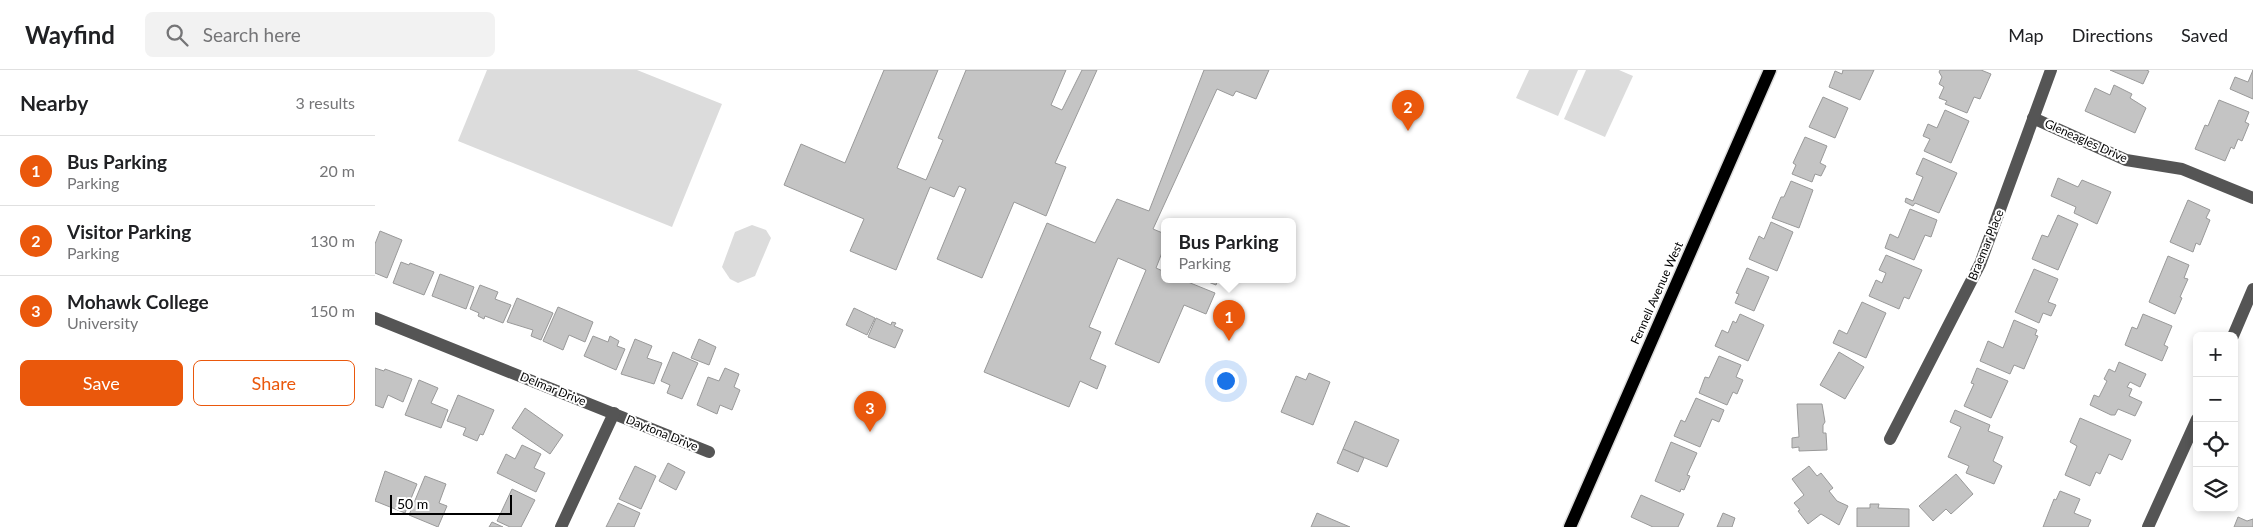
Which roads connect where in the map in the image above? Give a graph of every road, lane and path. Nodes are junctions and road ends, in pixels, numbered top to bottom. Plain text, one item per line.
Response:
1 (1770, 70) edge
2 (2051, 70) edge
3 (2033, 118) junction
4 (2253, 198) edge
5 (2253, 289) edge
6 (375, 318) edge
7 (2235, 332) edge
8 (614, 414) junction
9 (2196, 422) edge
10 (1890, 439) dead end
11 (709, 452) dead end
12 (561, 527) edge
13 (1570, 527) edge
14 (2149, 527) edge

1 - 13 main road, Fennell Avenue West
2 - 3 street, Braemar Place
3 - 4 street, Gleneagles Drive
3 - 10 street, Braemar Place
5 - 7 street
6 - 8 street, Delmar Drive
8 - 11 street, Daytona Drive
8 - 12 street
9 - 14 street

